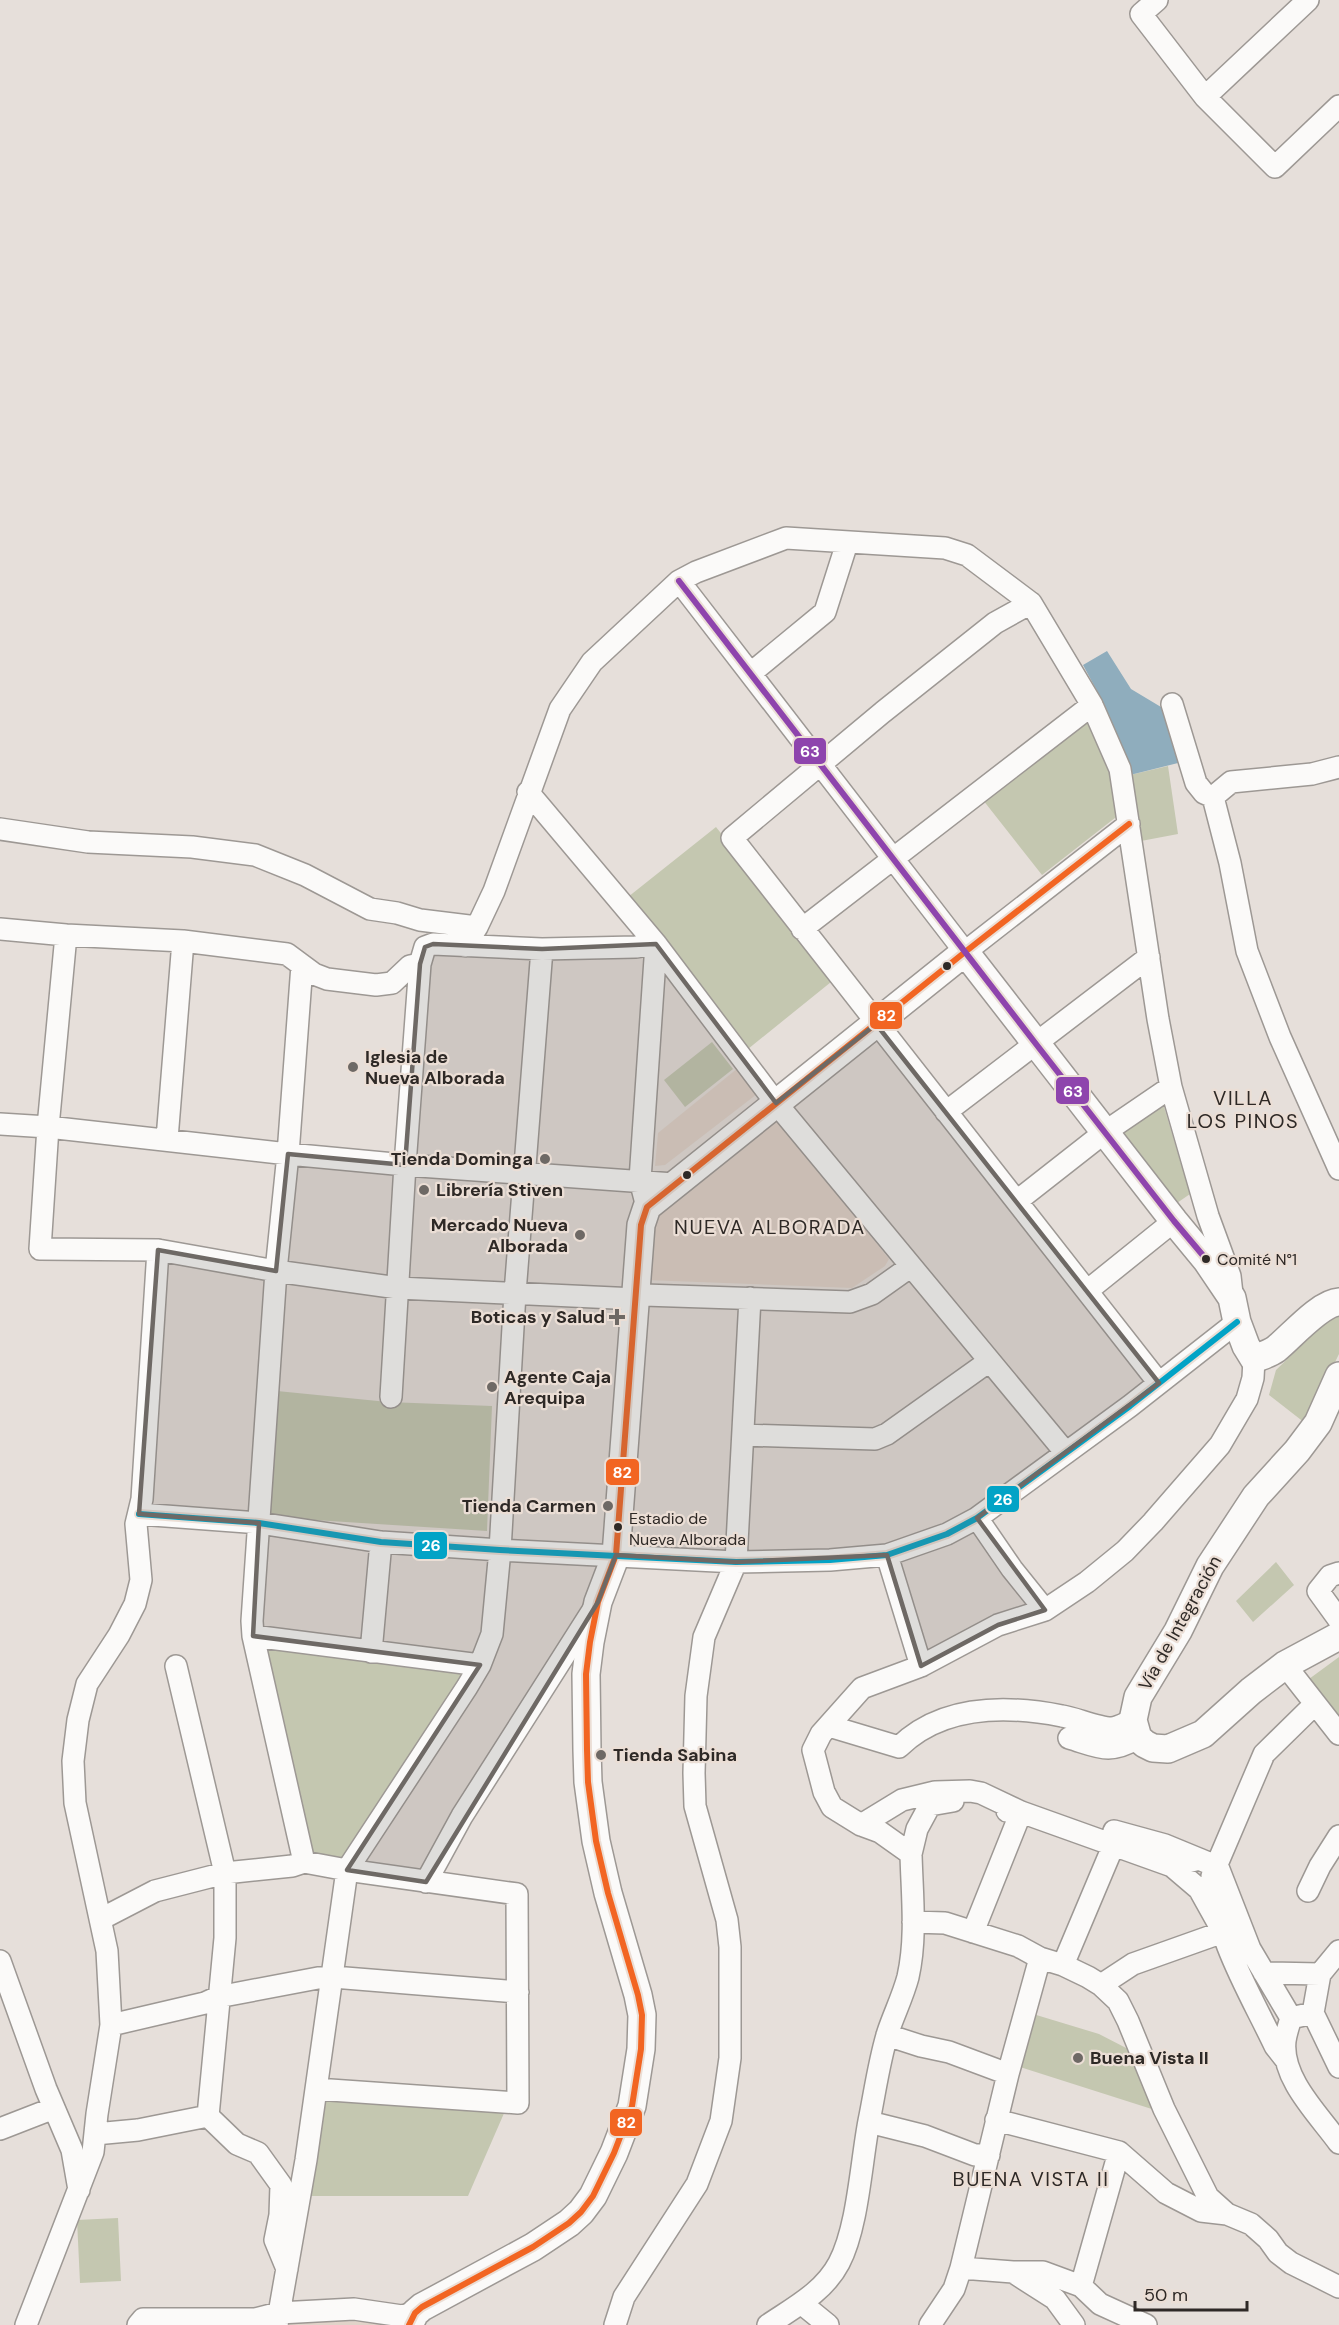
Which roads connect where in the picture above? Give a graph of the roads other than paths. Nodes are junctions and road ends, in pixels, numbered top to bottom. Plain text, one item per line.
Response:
1 (1156, 0) edge
2 (1308, 0) edge
3 (1205, 97) junction
4 (1339, 106) edge
5 (847, 543) junction
6 (679, 581) junction
7 (1031, 603) junction
8 (751, 673) junction
9 (1172, 704) dead end
10 (1092, 705) junction
11 (822, 764) junction
12 (1339, 767) edge
13 (528, 792) junction
14 (1213, 796) junction
15 (1129, 824) junction
16 (0, 829) edge
17 (893, 858) junction
18 (477, 927) junction
19 (0, 929) edge
20 (802, 929) junction
21 (66, 935) junction
22 (183, 941) junction
23 (656, 944) junction
24 (465, 946) junction
25 (542, 949) junction
26 (965, 952) junction
27 (1149, 957) junction
28 (420, 964) junction
29 (302, 965) junction
30 (876, 1024) junction
31 (1036, 1044) junction
32 (1171, 1087) junction
33 (776, 1103) junction
34 (946, 1112) junction
35 (0, 1124) edge
36 (48, 1127) junction
37 (1105, 1132) junction
38 (166, 1139) junction
39 (288, 1154) junction
40 (405, 1165) junction
41 (1339, 1169) edge
42 (524, 1174) junction
43 (640, 1180) junction
44 (674, 1184) junction
45 (1017, 1201) junction
46 (647, 1207) junction
47 (1174, 1221) junction
48 (158, 1250) junction
49 (910, 1267) junction
50 (276, 1271) junction
51 (398, 1287) junction
52 (1087, 1292) junction
53 (515, 1293) junction
54 (750, 1298) junction
55 (636, 1299) junction
56 (1337, 1300) edge
57 (1235, 1310) junction
58 (1254, 1359) junction
59 (988, 1362) junction
60 (1339, 1376) edge
61 (1159, 1383) junction
62 (391, 1397) dead end
63 (743, 1435) junction
64 (1066, 1453) junction
65 (139, 1514) junction
66 (977, 1518) junction
67 (259, 1523) junction
68 (381, 1542) junction
69 (500, 1550) junction
70 (616, 1555) junction
71 (886, 1556) junction
72 (736, 1562) junction
73 (1339, 1573) edge
74 (598, 1602) junction
75 (1045, 1610) junction
76 (1339, 1620) edge
77 (253, 1635) junction
78 (1339, 1636) edge
79 (371, 1652) junction
80 (480, 1665) junction
81 (1285, 1665) junction
82 (176, 1666) dead end
83 (921, 1666) junction
84 (1315, 1704) junction
85 (829, 1726) junction
86 (1136, 1729) junction
87 (1339, 1734) edge
88 (1069, 1738) dead end
89 (981, 1793) junction
90 (1021, 1812) junction
91 (861, 1826) junction
92 (1339, 1836) edge
93 (1114, 1844) junction
94 (911, 1854) junction
95 (304, 1862) junction
96 (1208, 1863) junction
97 (1172, 1866) junction
98 (347, 1870) junction
99 (225, 1873) junction
100 (426, 1882) junction
101 (1308, 1891) dead end
102 (100, 1919) junction
103 (913, 1922) junction
104 (973, 1932) junction
105 (1222, 1932) junction
106 (1339, 1951) edge
107 (1040, 1958) junction
108 (0, 1961) edge
109 (1063, 1965) junction
110 (1264, 1973) junction
111 (1320, 1974) junction
112 (333, 1977) junction
113 (1101, 1985) junction
114 (518, 1992) junction
115 (218, 1996) junction
116 (1313, 2013) junction
117 (1291, 2018) junction
118 (111, 2025) junction
119 (887, 2035) junction
120 (1286, 2060) junction
121 (1339, 2067) edge
122 (1008, 2073) junction
123 (316, 2089) junction
124 (54, 2108) junction
125 (207, 2116) junction
126 (996, 2120) junction
127 (869, 2122) junction
128 (0, 2129) edge
129 (94, 2134) junction
130 (1339, 2144) edge
131 (1119, 2152) junction
132 (989, 2155) junction
133 (79, 2191) junction
134 (1227, 2214) junction
135 (287, 2268) junction
136 (961, 2268) junction
137 (1012, 2272) junction
138 (1081, 2286) junction
139 (1339, 2287) edge
140 (801, 2303) junction
141 (278, 2319) edge
142 (412, 2319) edge
143 (26, 2325) edge
144 (138, 2325) edge
145 (615, 2325) edge
146 (768, 2325) edge
147 (828, 2325) edge
148 (930, 2325) edge
149 (1074, 2325) edge
150 (1146, 2325) edge

1 - 3 street
2 - 3 street
3 - 4 street
5 - 6 street
5 - 7 street
5 - 8 street
6 - 8 street
6 - 13 street
7 - 10 street
7 - 11 street
8 - 11 street
9 - 14 street
10 - 15 street
10 - 17 street
11 - 17 street
11 - 20 street
12 - 14 street
13 - 18 street
13 - 23 street
14 - 41 street
15 - 26 street
15 - 27 street
16 - 18 street
17 - 20 street
17 - 26 street
18 - 24 street
19 - 21 street
20 - 30 street
21 - 22 street
21 - 36 street
22 - 29 street
22 - 38 street
23 - 25 street
23 - 33 street
23 - 43 street
24 - 25 street
24 - 28 street
25 - 42 street
26 - 30 main road
26 - 31 main road
27 - 31 street
27 - 32 street
28 - 29 street
28 - 40 street
29 - 39 street
30 - 33 main road
30 - 34 street
31 - 34 street
31 - 37 main road
32 - 37 street
32 - 57 street
33 - 44 main road
33 - 49 street
34 - 45 street
35 - 36 street
36 - 38 street
36 - 48 street
37 - 45 street
37 - 47 main road
38 - 39 street
39 - 40 street
39 - 50 street
40 - 42 street
40 - 51 street
42 - 43 street
42 - 53 street
43 - 44 street
43 - 46 street
44 - 46 main road
45 - 52 street
46 - 55 main road
47 - 52 street
47 - 57 main road
48 - 50 street
48 - 65 street
49 - 54 street
49 - 59 street
50 - 51 street
50 - 67 street
51 - 53 street
51 - 62 street
52 - 61 street
53 - 55 street
53 - 69 street
54 - 55 street
54 - 63 street
55 - 70 main road
56 - 58 main road
57 - 58 main road
57 - 61 street
58 - 75 street
59 - 63 street
59 - 64 street
60 - 86 main road, Vía de Integración
61 - 64 street
63 - 72 street
64 - 66 street
65 - 67 street
65 - 102 street
66 - 71 street
66 - 75 street
67 - 68 street
67 - 77 street
68 - 69 street
68 - 79 street
69 - 70 street
69 - 80 street
70 - 72 street
70 - 74 main road
71 - 72 street
71 - 83 street
72 - 145 street
73 - 76 street
74 - 100 street
74 - 142 main road
75 - 83 street
77 - 79 street
77 - 95 street
78 - 81 main road
79 - 80 street
80 - 98 street
81 - 84 street
81 - 86 main road
82 - 99 street
83 - 85 street
84 - 87 street
84 - 96 street
85 - 86 street
85 - 91 street
86 - 88 street
89 - 90 street
89 - 91 street
89 - 96 street
90 - 93 street
90 - 94 street
90 - 104 street
91 - 94 street
92 - 101 street
93 - 97 street
93 - 109 street
94 - 103 street
95 - 98 street
95 - 99 street
96 - 97 street
96 - 105 street
96 - 110 street
97 - 105 street
98 - 100 street
98 - 112 street
99 - 102 street
99 - 115 street
100 - 114 street
102 - 118 street
103 - 104 street
103 - 119 street
104 - 107 street
105 - 113 street
105 - 120 street
106 - 111 street
107 - 109 street
107 - 122 street
108 - 124 street
109 - 113 street
110 - 111 street
110 - 117 street
111 - 116 street
112 - 114 street
112 - 115 street
112 - 123 street
113 - 134 street
114 - 123 street
115 - 118 street
115 - 125 street
116 - 117 street
116 - 121 street
117 - 120 street
118 - 129 street
119 - 122 street
119 - 127 street
120 - 130 street
122 - 126 street
123 - 135 street
124 - 128 street
124 - 133 street
125 - 129 street
125 - 135 street
126 - 131 street
126 - 132 street
127 - 132 street
127 - 140 street
129 - 133 street
131 - 134 street
131 - 138 street
132 - 136 street
133 - 143 street
134 - 139 street
135 - 141 street
136 - 137 street
136 - 148 street
137 - 138 street
137 - 149 street
138 - 150 street
140 - 146 street
140 - 147 street
141 - 142 street
141 - 144 street

